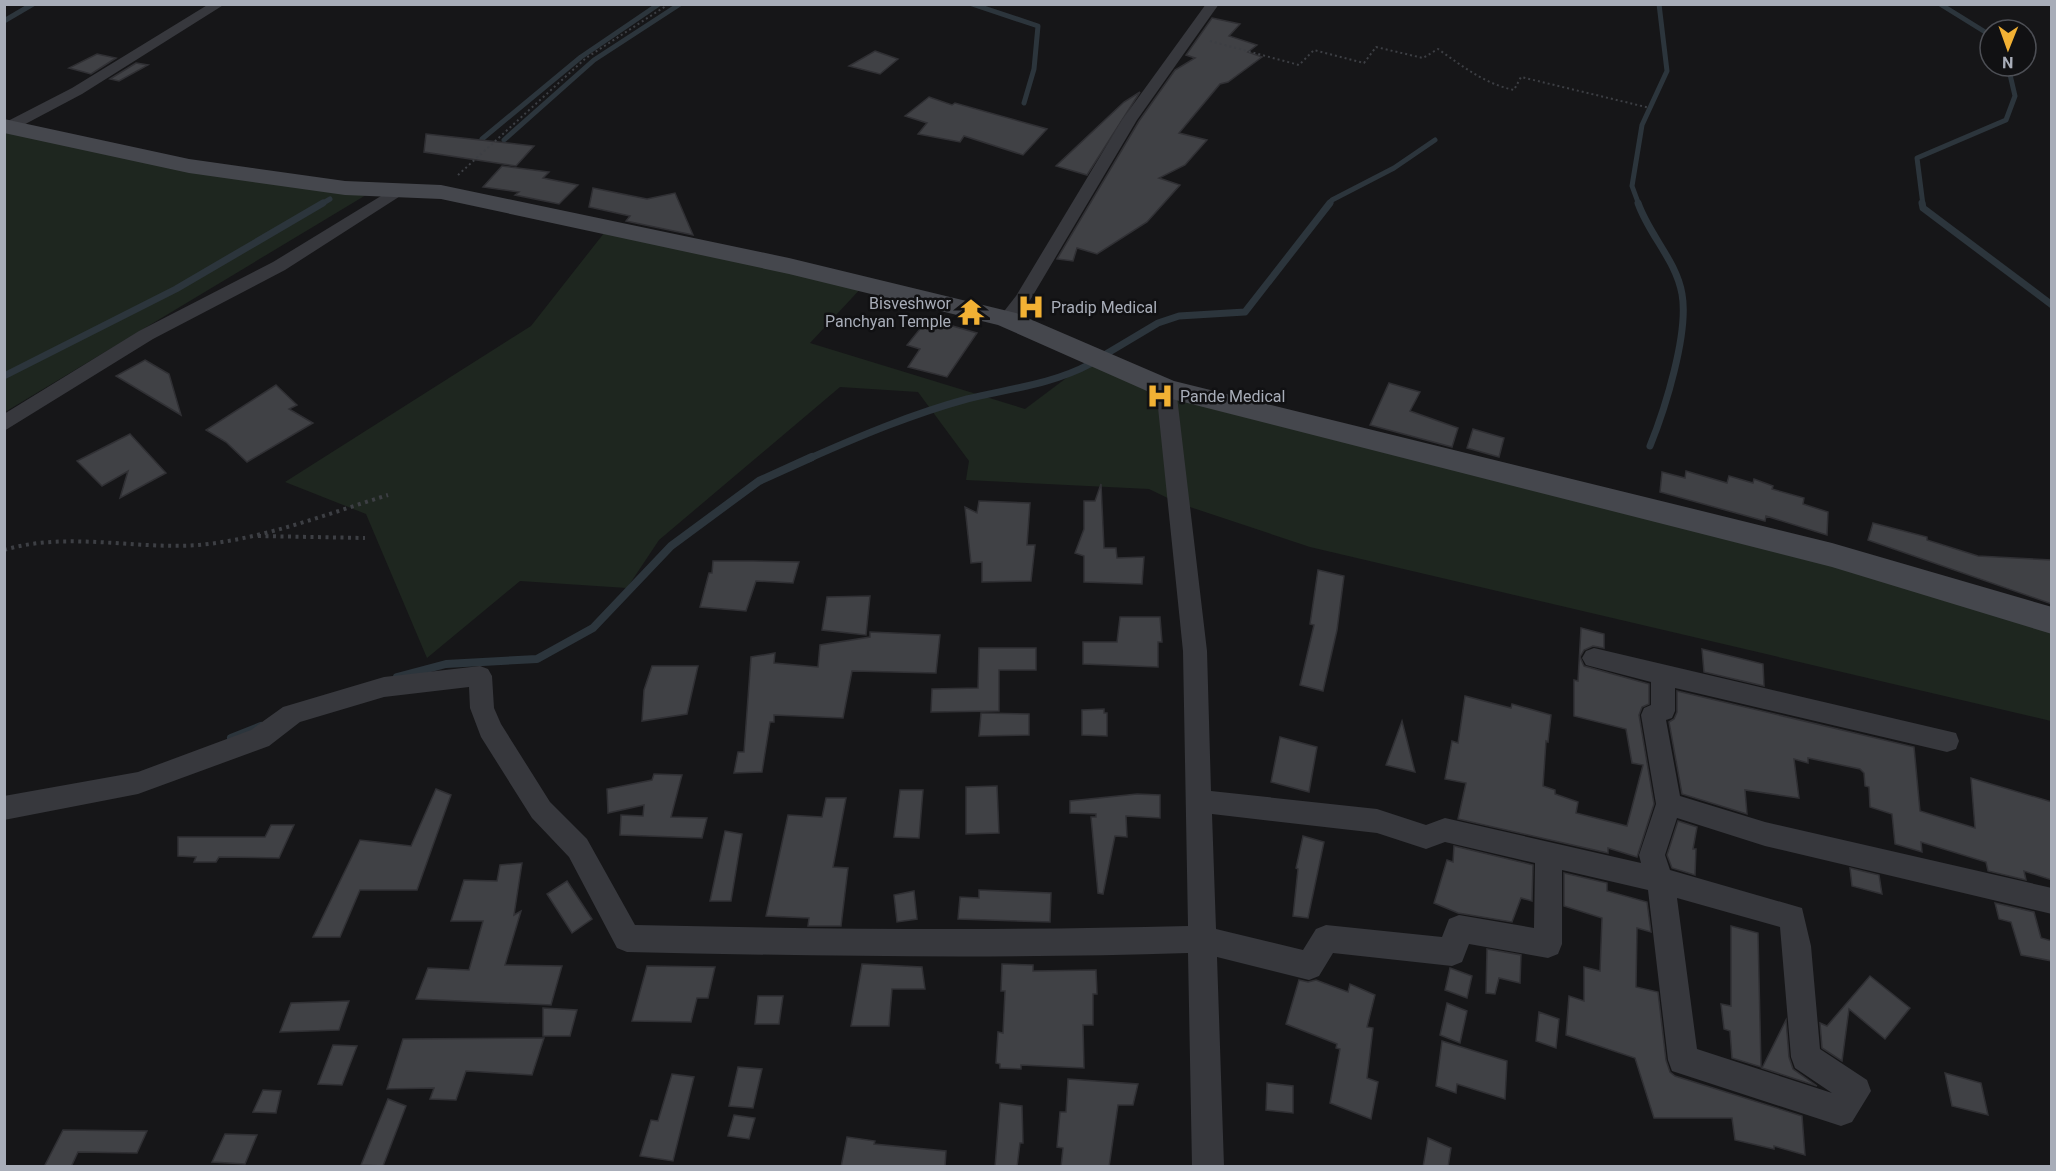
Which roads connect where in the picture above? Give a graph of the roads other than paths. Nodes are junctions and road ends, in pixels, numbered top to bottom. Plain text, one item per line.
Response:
1 (219, 4) edge
2 (1213, 4) edge
3 (7, 127) edge
4 (399, 190) junction
5 (1007, 319) junction
6 (1166, 388) junction
7 (4, 424) edge
8 (2052, 621) edge
9 (1594, 658) dead end
10 (1663, 675) junction
11 (1947, 741) dead end
12 (1198, 801) junction
13 (1669, 804) junction
14 (4, 808) edge
15 (1548, 853) junction
16 (1658, 880) junction
17 (2052, 901) edge
18 (1202, 939) junction
19 (1208, 1167) edge

1 - 3 street
2 - 5 street
3 - 4 street
4 - 5 street
4 - 7 street
5 - 6 street
6 - 8 street
6 - 12 street
9 - 10 street
10 - 11 street
10 - 13 street
12 - 15 street
12 - 18 street
13 - 16 street
13 - 17 street
14 - 18 street
15 - 16 street
15 - 18 street
16 - 16 street
18 - 19 street

